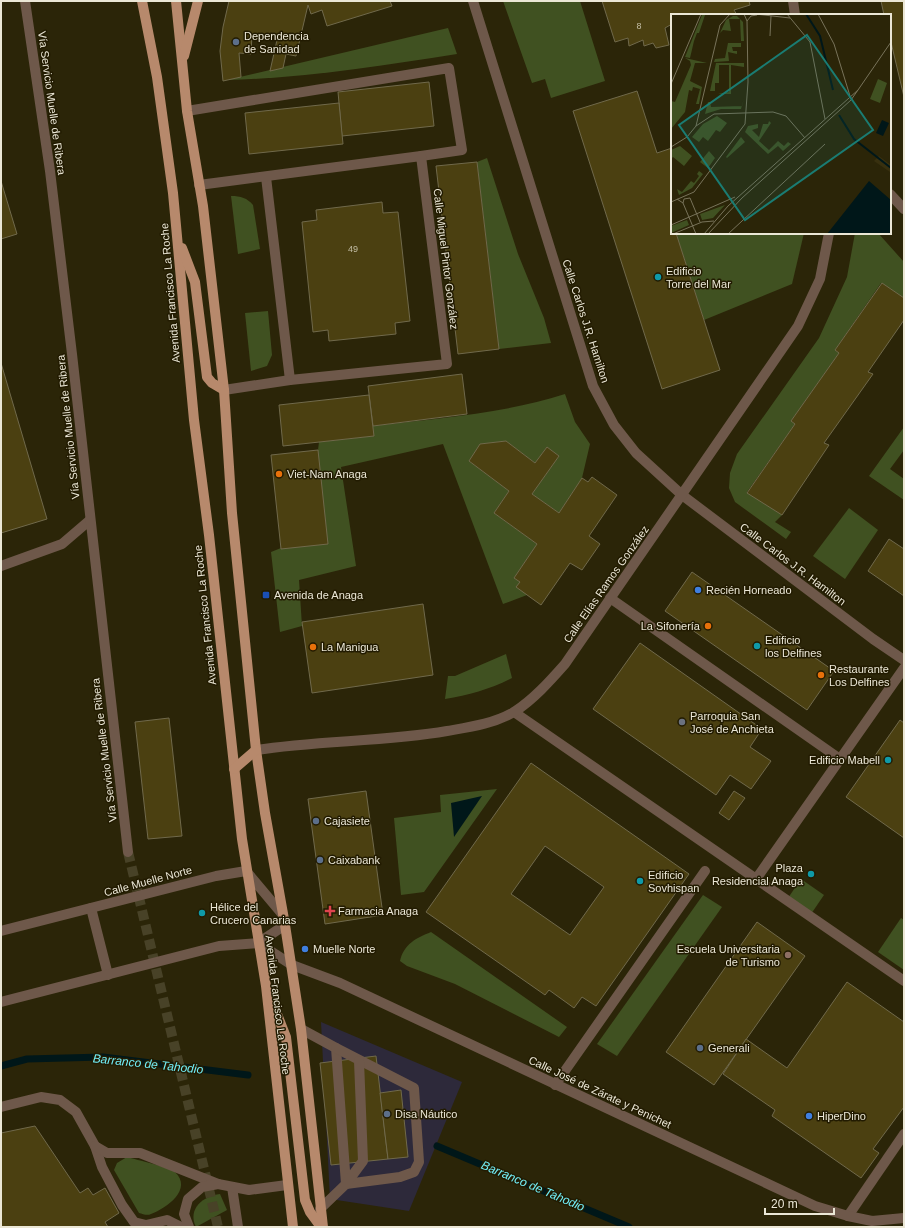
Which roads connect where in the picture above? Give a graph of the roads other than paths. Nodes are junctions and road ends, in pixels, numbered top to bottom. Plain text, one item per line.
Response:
1 (25, 1) edge
2 (142, 1) edge
3 (176, 1) edge
4 (198, 1) edge
5 (473, 1) edge
6 (793, 1) edge
7 (795, 14) edge
8 (182, 62) junction
9 (187, 111) junction
10 (421, 156) junction
11 (266, 176) junction
12 (199, 185) junction
13 (891, 195) edge
14 (904, 209) edge
15 (830, 234) edge
16 (179, 241) junction
17 (290, 380) junction
18 (224, 390) junction
19 (682, 495) junction
20 (90, 520) junction
21 (1, 566) edge
22 (610, 598) junction
23 (904, 660) edge
24 (904, 668) edge
25 (514, 712) junction
26 (256, 750) junction
27 (840, 759) junction
28 (234, 769) junction
29 (128, 852) tunnel mouth
30 (246, 871) junction
31 (705, 871) dead end
32 (756, 879) junction
33 (91, 908) junction
34 (284, 920) junction
35 (1, 931) edge
36 (258, 943) junction
37 (292, 965) junction
38 (108, 975) junction
39 (904, 981) edge
40 (266, 986) junction
41 (1, 1002) edge
42 (301, 1029) junction
43 (336, 1048) junction
44 (359, 1061) junction
45 (555, 1085) junction
46 (1, 1107) edge
47 (904, 1134) edge
48 (95, 1146) junction
49 (218, 1184) junction
50 (346, 1184) junction
51 (287, 1185) junction
52 (232, 1187) junction
53 (320, 1209) junction
54 (848, 1216) junction
55 (904, 1218) edge
56 (181, 1227) edge
57 (189, 1227) edge
58 (238, 1227) edge
59 (293, 1227) edge
60 (322, 1227) edge

1 - 20 street, Vía Servicio Muelle de Ribera
2 - 16 main road, Avenida Francisco La Roche
3 - 8 main road, Avenida Francisco La Roche
4 - 8 main road
5 - 19 street, Calle Carlos J.R. Hamilton
6 - 7 street
8 - 9 main road, Avenida Francisco La Roche
9 - 10 street
9 - 12 main road, Avenida Francisco La Roche
10 - 11 street
10 - 17 street, Calle Miguel Pintor González
11 - 12 street
11 - 17 street
12 - 18 main road, Avenida Francisco La Roche
13 - 14 street
15 - 19 street, Calle Elías Ramos González
16 - 18 main road
16 - 28 main road, Avenida Francisco La Roche
17 - 18 street, Calle Miguel Pintor González
18 - 26 main road, Avenida Francisco La Roche
19 - 22 street, Calle Elías Ramos González
19 - 23 street, Calle Carlos J.R. Hamilton
20 - 21 street
20 - 29 street, Vía Servicio Muelle de Ribera
22 - 25 street, Calle Elías Ramos González
22 - 27 street
24 - 27 street
25 - 26 street, Calle Elías Ramos González
25 - 32 street
26 - 28 main road
26 - 34 main road, Avenida Francisco La Roche
27 - 32 street
28 - 30 main road, Avenida Francisco La Roche
30 - 33 street, Calle Muelle Norte
30 - 34 street
30 - 36 main road, Avenida Francisco La Roche
31 - 45 street
32 - 39 street
33 - 35 street, Calle Muelle Norte
33 - 38 street
34 - 36 street
34 - 37 main road, Avenida Francisco La Roche
36 - 37 street
36 - 38 street
36 - 40 main road, Avenida Francisco La Roche
37 - 42 main road, Avenida Francisco La Roche
37 - 45 street, Calle José de Zárate y Penichet
38 - 41 street
40 - 51 main road, Avenida Francisco La Roche
40 - 60 main road
42 - 43 street
42 - 53 main road, Avenida Francisco La Roche
43 - 44 street
43 - 50 street
44 - 50 street
44 - 50 street
45 - 54 street, Calle José de Zárate y Penichet
46 - 48 street
47 - 54 street
48 - 49 street
48 - 56 street
49 - 52 street
49 - 57 street
50 - 53 street
51 - 52 street
51 - 59 main road, Avenida Francisco La Roche
52 - 58 street
53 - 60 main road, Avenida Francisco La Roche
54 - 55 street, Calle José de Zárate y Penichet

